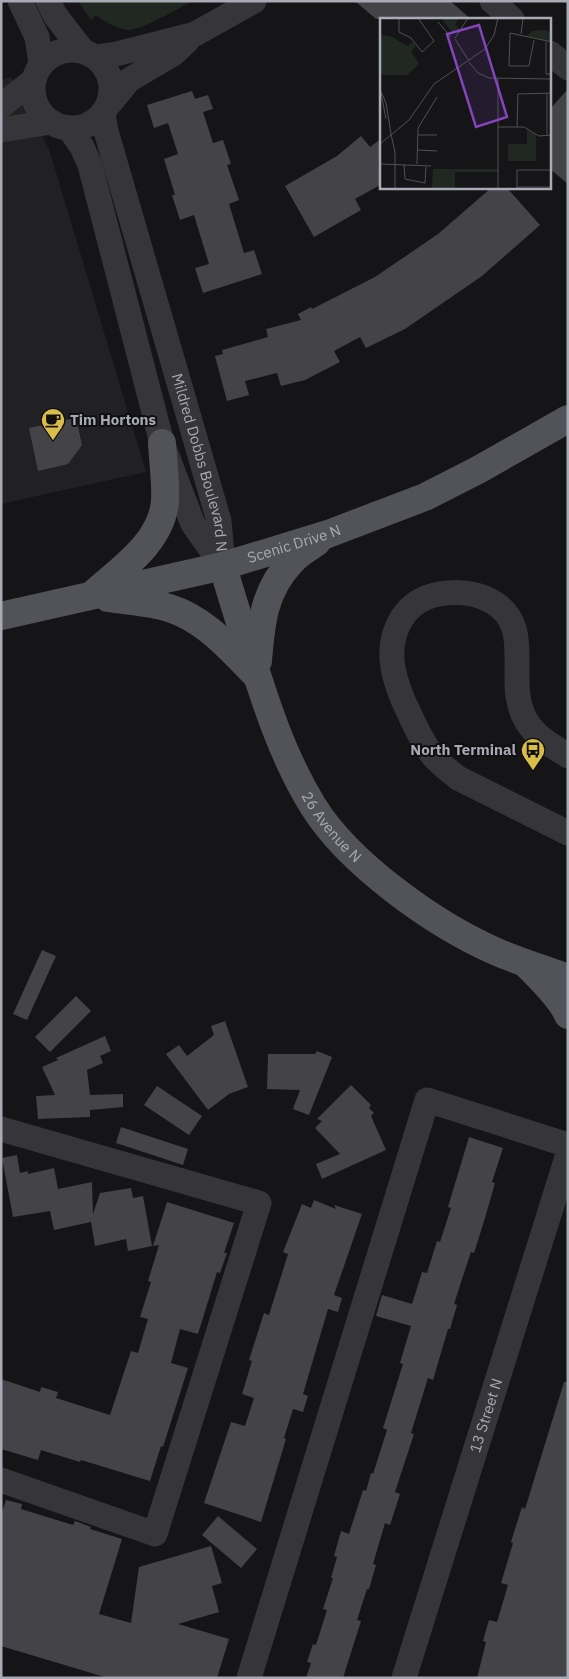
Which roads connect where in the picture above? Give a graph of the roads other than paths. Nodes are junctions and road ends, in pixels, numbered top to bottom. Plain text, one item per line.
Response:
1 (20, 1) edge
2 (48, 1) edge
3 (254, 1) edge
4 (492, 1) edge
5 (511, 18) edge
6 (195, 34) junction
7 (89, 54) junction
8 (552, 55) edge
9 (568, 68) edge
10 (37, 72) junction
11 (1, 106) edge
12 (106, 108) junction
13 (60, 125) junction
14 (1, 130) edge
15 (568, 418) edge
16 (162, 443) junction
17 (328, 534) junction
18 (222, 566) junction
19 (91, 596) junction
20 (1, 616) edge
21 (257, 674) junction
22 (568, 756) edge
23 (568, 833) edge
24 (526, 963) junction
25 (568, 978) edge
26 (568, 1015) edge
27 (1, 1129) edge
28 (568, 1144) edge
29 (568, 1154) edge
30 (1, 1480) edge
31 (250, 1678) edge
32 (404, 1678) edge

1 - 10 street
2 - 7 street
3 - 6 street
4 - 5 street
6 - 7 street
6 - 12 street
7 - 10 street
7 - 12 street
8 - 9 street
10 - 11 street
10 - 13 street
12 - 13 street
12 - 18 street, Mildred Dobbs Boulevard N
13 - 14 street
13 - 16 street, Mildred Dobbs Boulevard N
15 - 17 main road, Scenic Drive N
16 - 18 street, Mildred Dobbs Boulevard N
16 - 19 main road
17 - 18 main road, Scenic Drive N
17 - 21 main road
18 - 19 main road, Scenic Drive N
18 - 21 main road, 26 Avenue N
19 - 20 main road, Scenic Drive N
19 - 21 main road
21 - 24 main road, 26 Avenue N
22 - 23 street
24 - 25 main road, 26 Avenue N
24 - 26 main road
27 - 30 street
28 - 31 street
29 - 32 street, 13 Street N

